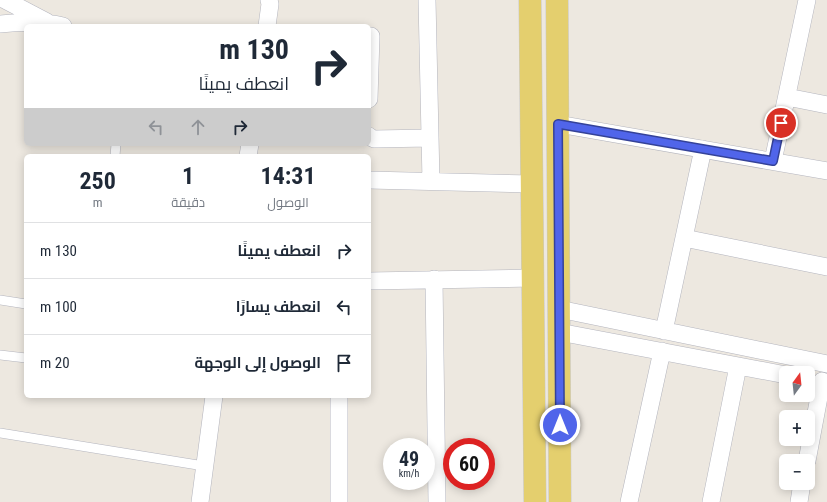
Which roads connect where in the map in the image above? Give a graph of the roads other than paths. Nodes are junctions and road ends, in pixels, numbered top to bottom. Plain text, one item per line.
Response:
1 (5, 0) edge
2 (270, 0) edge
3 (427, 0) edge
4 (530, 0) edge
5 (557, 0) edge
6 (807, 0) edge
7 (0, 24) edge
8 (35, 24) edge
9 (54, 24) edge
10 (267, 24) edge
11 (787, 97) junction
12 (827, 105) edge
13 (558, 124) junction
14 (371, 137) edge
15 (430, 138) junction
16 (703, 149) junction
17 (773, 161) junction
18 (827, 171) edge
19 (371, 180) edge
20 (431, 182) junction
21 (532, 184) junction
22 (684, 238) junction
23 (827, 267) edge
24 (533, 278) junction
25 (434, 279) junction
26 (371, 281) edge
27 (0, 300) edge
28 (24, 304) edge
29 (559, 310) junction
30 (664, 331) junction
31 (559, 332) junction
32 (662, 352) junction
33 (0, 355) edge
34 (24, 358) edge
35 (827, 364) edge
36 (738, 366) junction
37 (779, 374) edge
38 (819, 381) edge
39 (214, 398) edge
40 (339, 398) edge
41 (0, 433) edge
42 (808, 454) edge
43 (204, 466) junction
44 (801, 490) edge
45 (200, 502) edge
46 (339, 502) edge
47 (437, 502) edge
48 (535, 502) edge
49 (560, 502) edge
50 (629, 502) edge
51 (711, 502) edge
52 (799, 502) edge

1 - 9 street
2 - 10 street
3 - 15 street
4 - 21 main road
5 - 13 main road
6 - 11 street
7 - 8 street
11 - 12 street
11 - 17 street
13 - 16 street
13 - 29 main road
14 - 15 street
15 - 20 street
16 - 17 street
16 - 22 street
17 - 18 street
19 - 20 street
20 - 21 street
21 - 24 main road
22 - 23 street
22 - 30 street
24 - 25 street
24 - 48 main road
25 - 26 street
25 - 47 street
27 - 28 lane
29 - 30 street
29 - 31 main road
30 - 35 street
31 - 32 street
31 - 49 main road
32 - 36 street
32 - 50 street
33 - 34 lane
36 - 37 street
36 - 51 street
38 - 42 street
39 - 43 street
40 - 46 street
41 - 43 lane
43 - 45 street
44 - 52 street

